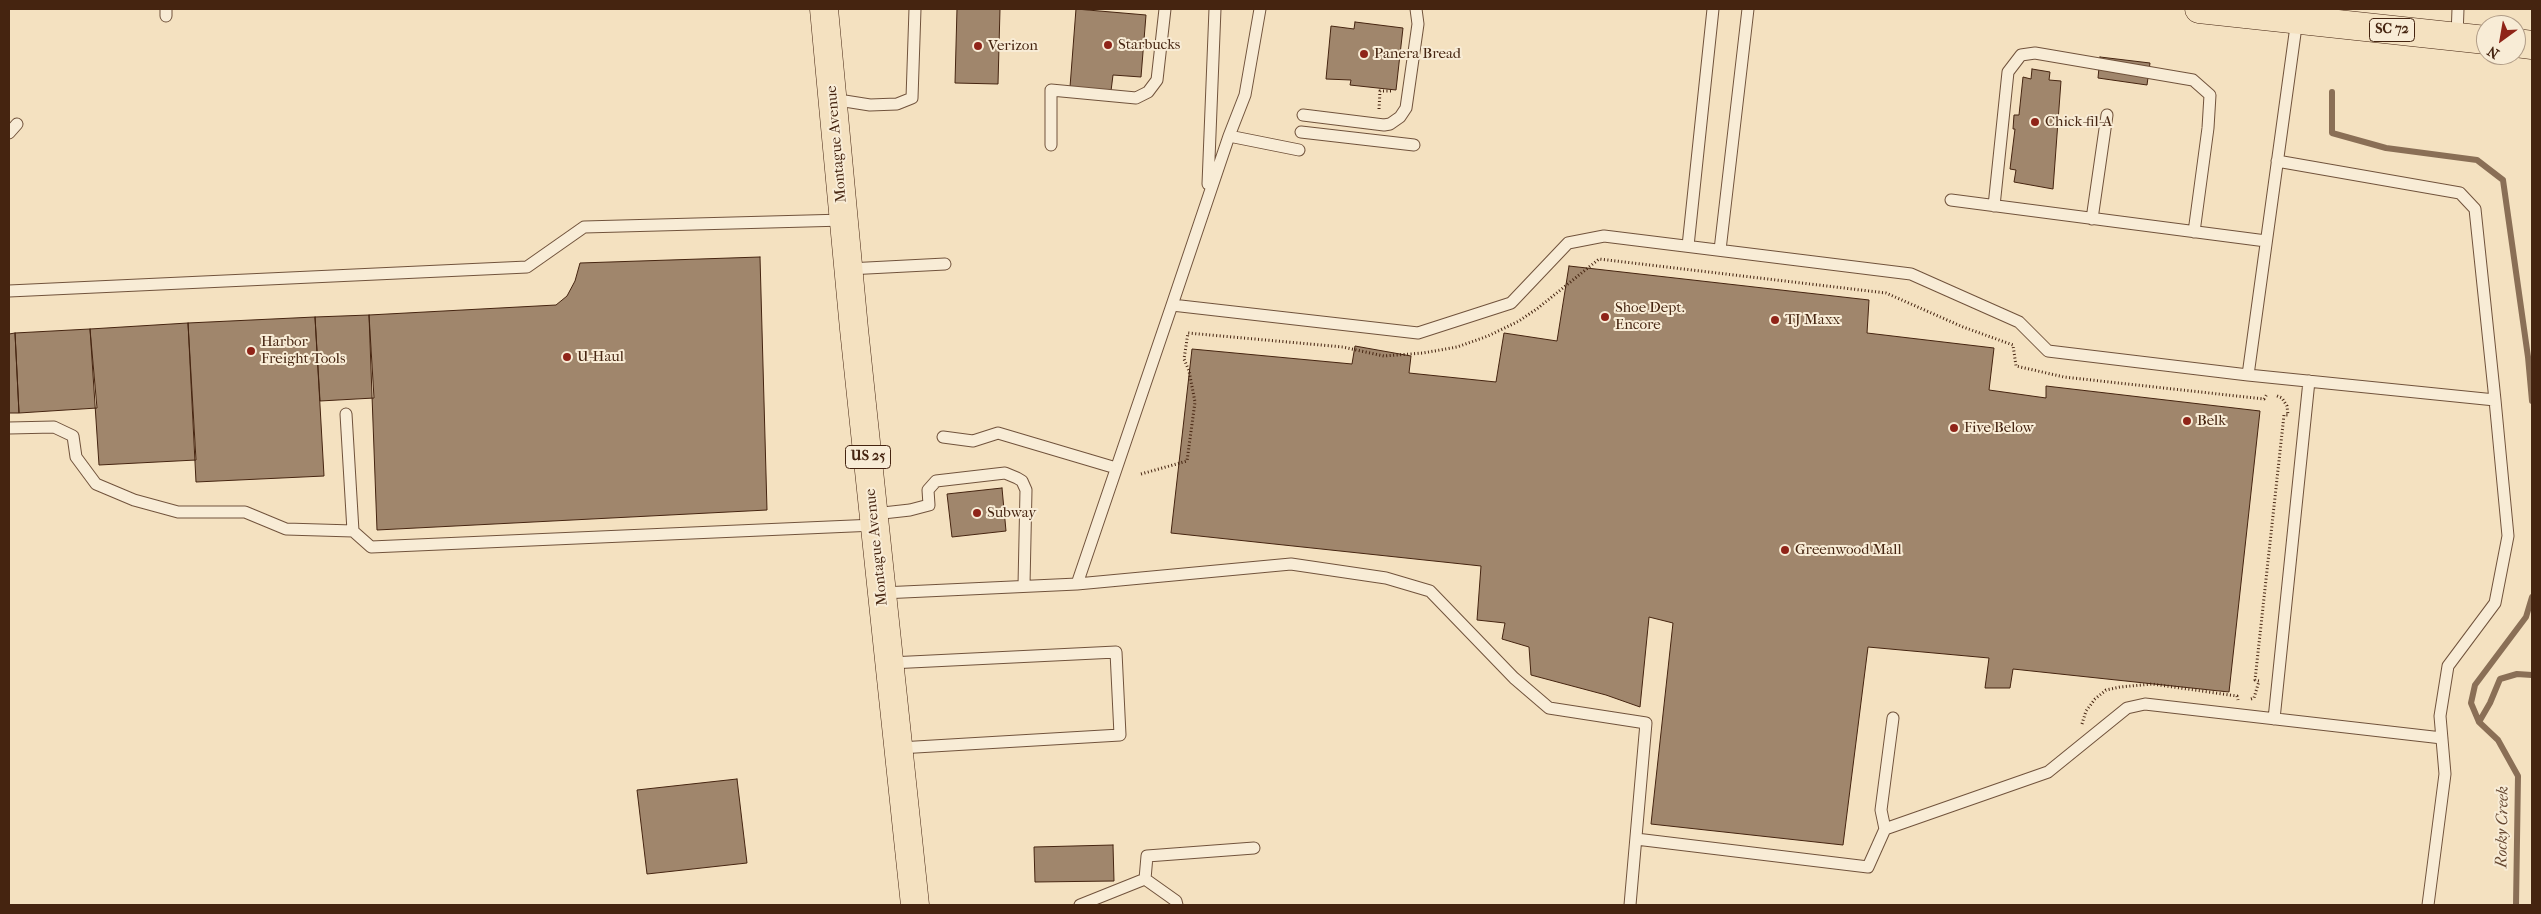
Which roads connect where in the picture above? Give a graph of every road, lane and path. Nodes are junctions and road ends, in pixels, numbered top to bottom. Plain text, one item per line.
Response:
1 (824, 9) edge
2 (916, 9) edge
3 (1165, 9) edge
4 (1215, 9) edge
5 (1260, 9) edge
6 (1416, 9) edge
7 (1713, 9) edge
8 (1748, 9) edge
9 (2199, 9) edge
10 (2458, 9) edge
11 (2229, 10) edge
12 (2297, 19) junction
13 (2457, 36) junction
14 (2476, 39) edge
15 (1392, 89) dead end
16 (832, 100) junction
17 (1401, 115) junction
18 (2107, 115) dead end
19 (1303, 116) dead end
20 (17, 124) dead end
21 (1301, 132) dead end
22 (9, 133) edge
23 (1229, 136) junction
24 (1051, 145) dead end
25 (1414, 145) dead end
26 (1299, 150) dead end
27 (2277, 161) junction
28 (1208, 197) junction
29 (1951, 200) dead end
30 (1994, 206) junction
31 (2092, 219) junction
32 (844, 220) junction
33 (2194, 232) junction
34 (2266, 241) junction
35 (1688, 246) junction
36 (1720, 250) junction
37 (945, 264) dead end
38 (848, 269) junction
39 (9, 291) edge
40 (1172, 305) junction
41 (2248, 375) junction
42 (2308, 381) junction
43 (2495, 400) junction
44 (346, 414) dead end
45 (9, 428) edge
46 (943, 437) dead end
47 (1116, 468) junction
48 (1141, 474) dead end
49 (874, 519) junction
50 (353, 531) junction
51 (1077, 584) junction
52 (1024, 585) junction
53 (882, 593) junction
54 (890, 663) junction
55 (1893, 718) dead end
56 (2274, 719) junction
57 (2080, 729) dead end
58 (2442, 738) junction
59 (899, 748) junction
60 (1885, 829) junction
61 (1636, 839) junction
62 (1254, 848) dead end
63 (1145, 879) junction
64 (915, 905) edge
65 (1080, 905) edge
66 (1177, 905) edge
67 (1630, 905) edge
68 (2428, 905) edge

1 - 16 highway, Montague Avenue / US 25
2 - 16 lane
3 - 24 lane
4 - 28 lane
5 - 23 lane
6 - 17 lane
7 - 35 lane
8 - 36 lane
9 - 11 highway, SC 72
10 - 13 lane
11 - 12 highway, SC 72
12 - 13 highway, SC 72
12 - 27 lane
13 - 14 highway, SC 72
15 - 17 path
16 - 32 highway, Montague Avenue / US 25
17 - 19 lane
18 - 31 lane
20 - 22 lane
21 - 25 lane
23 - 26 lane
23 - 28 lane
27 - 34 lane
27 - 43 lane
28 - 40 lane
29 - 30 lane
30 - 31 lane
30 - 33 lane
31 - 33 lane
32 - 38 highway, Montague Avenue / US 25
32 - 39 lane
33 - 34 lane
34 - 41 lane
35 - 36 lane
35 - 40 lane
36 - 41 lane
37 - 38 lane
38 - 49 highway, Montague Avenue / US 25
40 - 47 lane
41 - 42 lane
42 - 43 lane
42 - 56 lane
43 - 58 lane
44 - 50 lane
45 - 50 lane
46 - 47 lane
47 - 51 lane
48 - 57 path
49 - 50 lane
49 - 52 lane
49 - 53 highway, Montague Avenue / US 25
51 - 52 lane
51 - 61 lane
52 - 53 lane
53 - 54 highway, Montague Avenue / US 25
54 - 59 highway, Montague Avenue / US 25
54 - 59 lane
55 - 60 lane
56 - 58 lane
56 - 60 lane
58 - 68 lane
59 - 64 highway, Montague Avenue / US 25
60 - 61 lane
61 - 67 lane
62 - 63 lane
63 - 65 lane
63 - 66 lane

